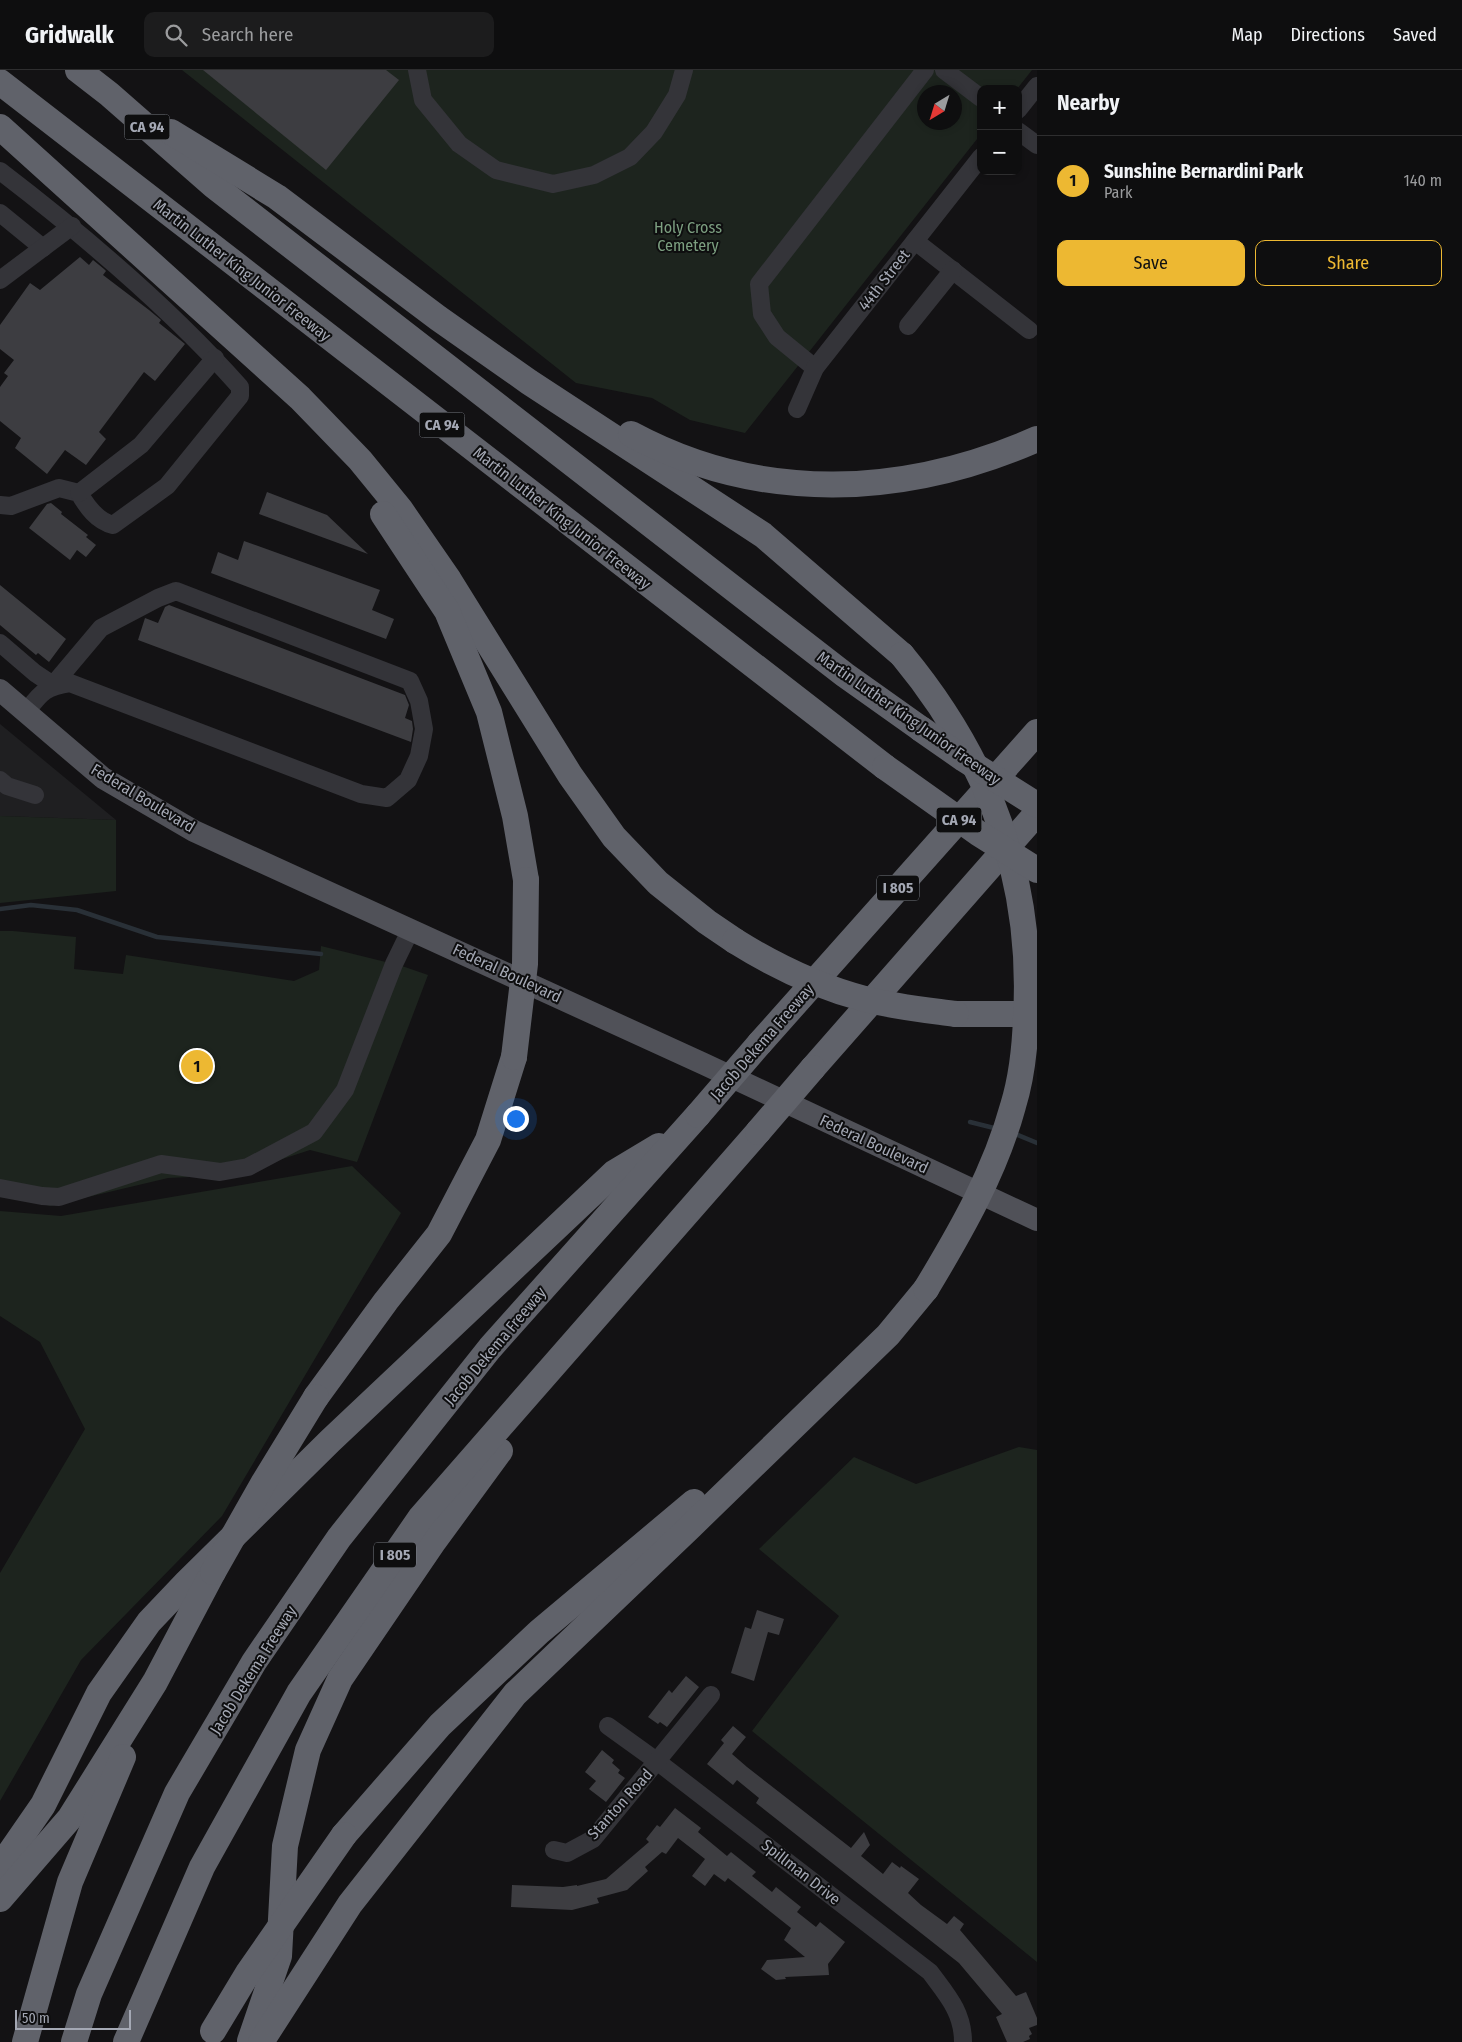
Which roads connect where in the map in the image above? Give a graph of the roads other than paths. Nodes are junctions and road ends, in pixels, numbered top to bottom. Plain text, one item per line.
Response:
1 (78, 70) edge
2 (417, 70) edge
3 (684, 70) edge
4 (925, 70) edge
5 (944, 70) edge
6 (0, 82) edge
7 (1037, 86) edge
8 (109, 94) junction
9 (977, 95) edge
10 (1022, 105) edge
11 (0, 127) edge
12 (1022, 133) edge
13 (1037, 145) edge
14 (977, 162) edge
15 (0, 171) edge
16 (0, 214) edge
17 (72, 226) junction
18 (915, 241) junction
19 (43, 248) junction
20 (953, 270) junction
21 (0, 280) edge
22 (908, 326) dead end
23 (1029, 330) dead end
24 (486, 352) junction
25 (215, 358) junction
26 (815, 368) junction
27 (300, 398) junction
28 (797, 409) dead end
29 (1037, 439) edge
30 (79, 493) junction
31 (0, 505) edge
32 (0, 644) edge
33 (54, 685) junction
34 (0, 690) edge
35 (26, 712) junction
36 (1037, 732) edge
37 (0, 780) edge
38 (36, 795) dead end
39 (1037, 805) edge
40 (1037, 812) edge
41 (1037, 870) edge
42 (411, 928) junction
43 (1037, 1014) edge
44 (679, 1135) junction
45 (0, 1188) edge
46 (1037, 1220) edge
47 (612, 1299) junction
48 (852, 1370) junction
49 (155, 1682) junction
50 (711, 1694) dead end
51 (608, 1726) dead end
52 (658, 1762) junction
53 (554, 1850) dead end
54 (0, 1867) edge
55 (0, 1899) edge
56 (26, 2042) edge
57 (74, 2042) edge
58 (126, 2042) edge
59 (207, 2042) edge
60 (250, 2042) edge
61 (262, 2042) edge
62 (963, 2042) edge

1 - 8 highway, Martin Luther King Junior Freeway / CA 94
2 - 3 street
4 - 26 street
5 - 9 street
6 - 41 highway, Martin Luther King Junior Freeway / CA 94, bridge
7 - 10 street
8 - 24 highway
8 - 39 highway, Martin Luther King Junior Freeway / CA 94, bridge
11 - 27 highway
12 - 13 street
14 - 18 street, 44th Street
15 - 17 street
16 - 19 street
17 - 19 street
17 - 25 street
18 - 20 street
18 - 26 street, 44th Street
19 - 21 street
20 - 22 street
20 - 23 street
24 - 29 highway
24 - 48 highway, bridge
25 - 30 street
25 - 30 street
26 - 28 street, 44th Street
27 - 43 highway, bridge
27 - 49 highway, bridge
30 - 31 street
32 - 33 street
33 - 33 street
33 - 35 street
34 - 35 main road, Federal Boulevard
35 - 42 main road, Federal Boulevard
36 - 44 highway, Jacob Dekema Freeway / I 805, bridge
37 - 38 street
40 - 47 highway, I 805, bridge
42 - 45 street
42 - 46 main road, Federal Boulevard
44 - 54 highway
44 - 57 highway, Jacob Dekema Freeway / I 805
47 - 58 highway, I 805
47 - 60 highway
48 - 59 highway, bridge
48 - 61 highway
49 - 55 highway
49 - 56 highway
50 - 52 street, Stanton Road
51 - 52 street, Spillman Drive
52 - 53 street, Stanton Road
52 - 62 street, Spillman Drive

